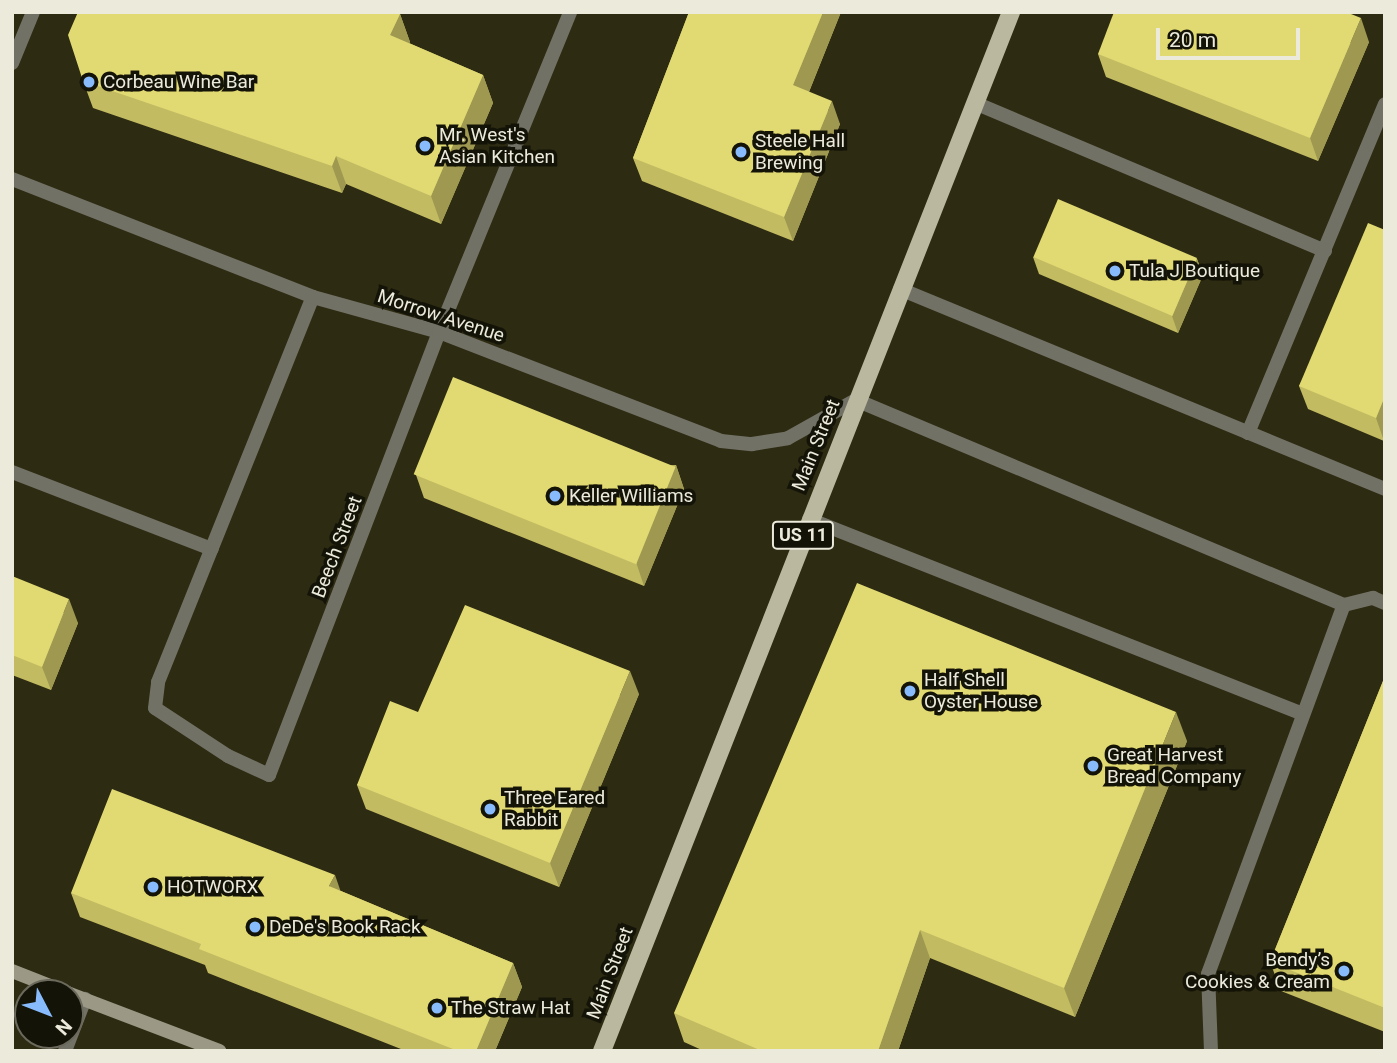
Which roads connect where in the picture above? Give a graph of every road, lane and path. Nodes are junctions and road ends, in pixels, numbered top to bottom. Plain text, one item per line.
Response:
1 (33, 12) edge
2 (570, 12) edge
3 (1012, 12) edge
4 (12, 63) edge
5 (975, 103) junction
6 (1385, 104) edge
7 (12, 179) edge
8 (1325, 251) junction
9 (901, 289) junction
10 (313, 297) junction
11 (439, 332) junction
12 (856, 400) junction
13 (1248, 433) junction
14 (12, 472) edge
15 (1385, 489) edge
16 (810, 519) junction
17 (212, 550) junction
18 (1385, 603) edge
19 (1344, 604) junction
20 (1303, 714) junction
21 (12, 971) edge
22 (33, 979) edge
23 (85, 999) joint
24 (65, 1051) edge
25 (219, 1051) edge
26 (602, 1051) edge
27 (1211, 1051) edge

1 - 4 street
2 - 11 street, Beech Street
3 - 5 main road, Main Street / US 11
5 - 8 street
5 - 9 main road, Main Street / US 11
6 - 8 street
7 - 10 street, Morrow Avenue
8 - 13 street
9 - 12 main road, Main Street / US 11
9 - 13 street
10 - 11 street, Morrow Avenue
10 - 17 street
11 - 12 street, Morrow Avenue
11 - 17 street, Beech Street
12 - 16 main road, Main Street / US 11
12 - 19 street
13 - 15 street
14 - 17 street
16 - 20 street
16 - 26 main road, Main Street / US 11
18 - 19 street
19 - 20 street
20 - 27 street
21 - 22 main road
23 - 24 street
23 - 25 main road

